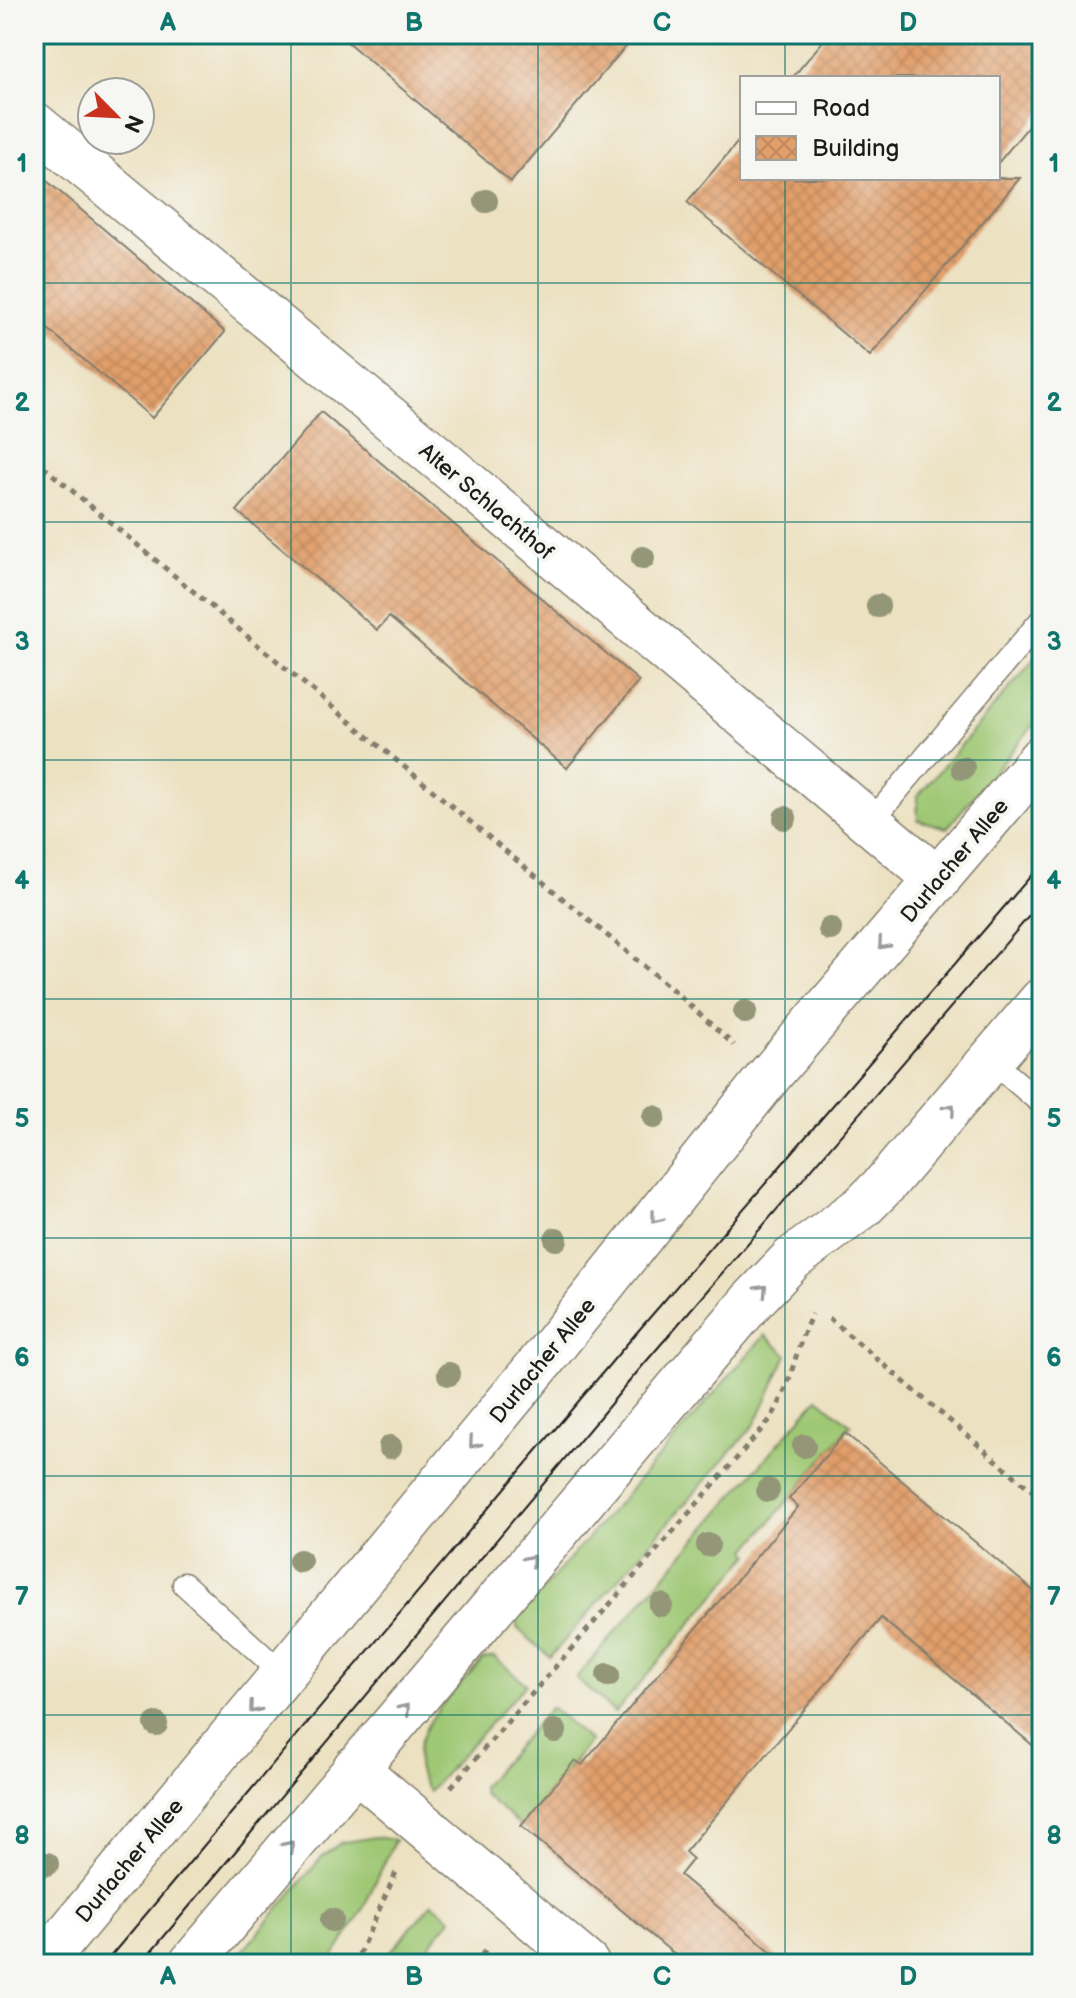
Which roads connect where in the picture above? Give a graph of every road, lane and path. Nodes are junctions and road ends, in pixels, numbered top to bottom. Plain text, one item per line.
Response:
1 (34, 124) edge
2 (34, 459) edge
3 (1042, 619) edge
4 (1042, 757) edge
5 (870, 823) junction
6 (938, 880) junction
7 (1042, 1000) edge
8 (991, 1060) junction
9 (769, 1076) junction
10 (1042, 1104) edge
11 (829, 1318) dead end
12 (792, 1377) dead end
13 (1042, 1499) edge
14 (184, 1584) dead end
15 (283, 1674) junction
16 (355, 1768) junction
17 (420, 1822) junction
18 (484, 1952) dead end
19 (43, 1964) edge
20 (191, 1964) edge
21 (351, 1964) edge
22 (474, 1964) edge
23 (587, 1964) edge

1 - 5 street, Alter Schlachthof
2 - 9 path
3 - 5 lane
4 - 6 street, Durlacher Allee
5 - 6 street, Alter Schlachthof
6 -> 9 street, Durlacher Allee
7 - 8 street
8 - 10 lane
16 -> 8 street
9 -> 15 street, Durlacher Allee
11 - 13 path
12 - 17 path
14 - 15 lane
15 -> 19 street, Durlacher Allee
16 - 17 street
20 -> 16 street
17 - 21 path
17 - 23 street
18 - 22 path

